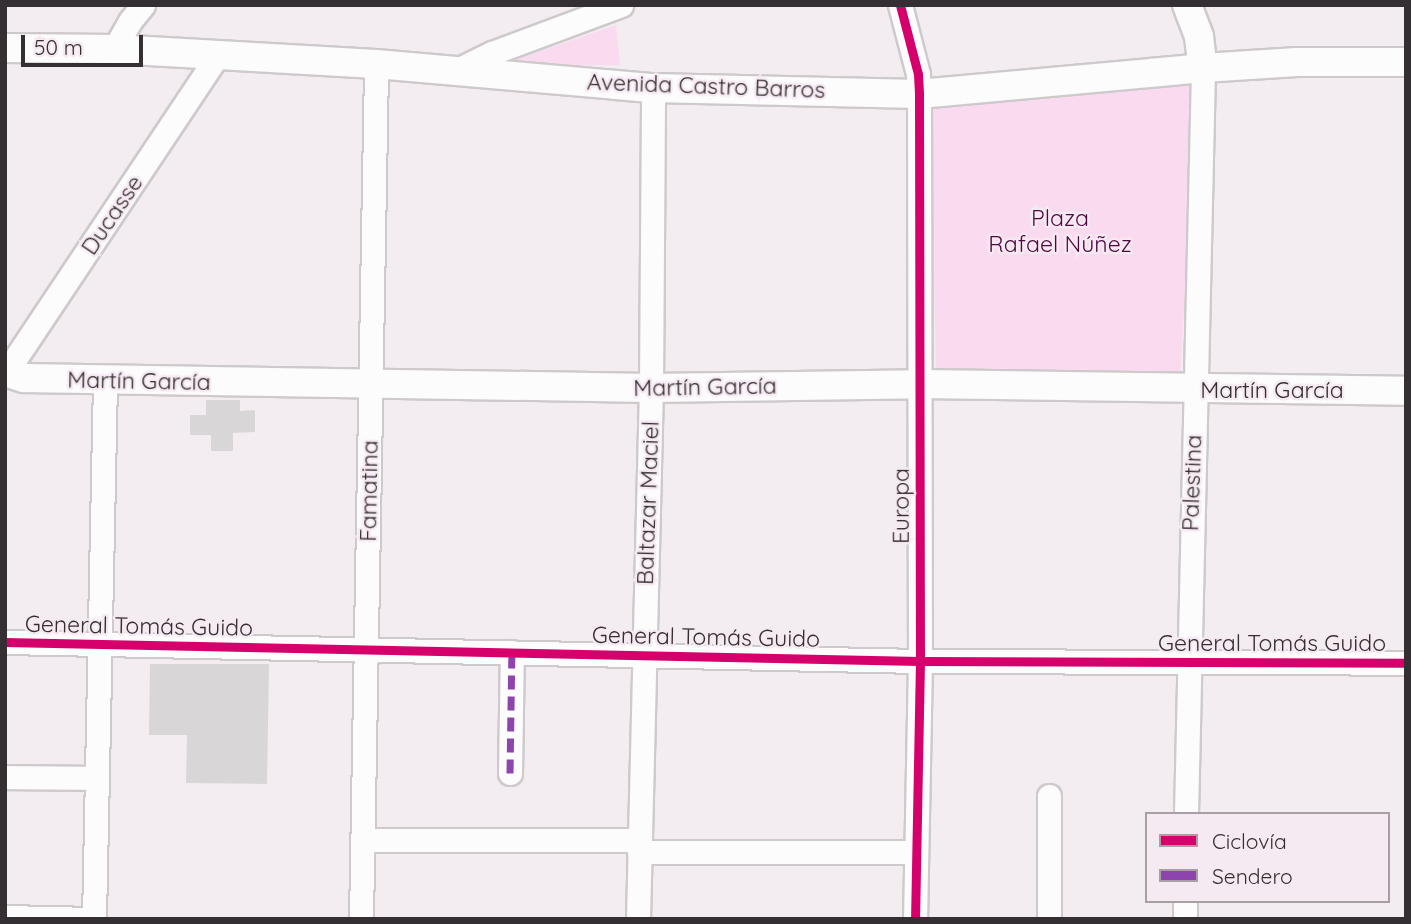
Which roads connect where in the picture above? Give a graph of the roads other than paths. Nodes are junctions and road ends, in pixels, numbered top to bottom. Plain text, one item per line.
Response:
1 (144, 5) edge
2 (621, 5) edge
3 (900, 5) edge
4 (1187, 5) edge
5 (5, 48) edge
6 (114, 49) junction
7 (218, 55) junction
8 (1406, 62) edge
9 (376, 64) junction
10 (1203, 68) junction
11 (457, 70) junction
12 (653, 88) junction
13 (919, 94) junction
14 (6, 373) edge
15 (105, 380) junction
16 (371, 384) junction
17 (921, 384) junction
18 (651, 388) junction
19 (1195, 390) junction
20 (1406, 391) edge
21 (5, 642) edge
22 (98, 645) junction
23 (366, 651) junction
24 (512, 652) junction
25 (644, 655) junction
26 (920, 662) junction
27 (1187, 662) junction
28 (1406, 663) edge
29 (510, 773) dead end
30 (5, 777) edge
31 (95, 778) junction
32 (1049, 796) dead end
33 (1186, 812) edge
34 (363, 840) junction
35 (639, 846) junction
36 (915, 852) junction
37 (5, 917) edge
38 (92, 919) edge
39 (361, 919) edge
40 (638, 919) edge
41 (915, 919) edge
42 (1049, 919) edge

1 - 6 street
2 - 11 street
3 - 13 street, Europa
4 - 10 main road
5 - 6 main road, Avenida Castro Barros
6 - 7 main road, Avenida Castro Barros
7 - 9 main road, Avenida Castro Barros
7 - 14 street, Ducasse
8 - 10 main road, Avenida Castro Barros
9 - 11 main road, Avenida Castro Barros
9 - 16 street, Famatina
10 - 13 main road, Avenida Castro Barros
10 - 19 street, Palestina
11 - 12 main road, Avenida Castro Barros
12 - 13 main road, Avenida Castro Barros
12 - 18 street, Baltazar Maciel
13 - 17 street, Europa
14 - 15 main road, Martín García
15 - 16 main road, Martín García
15 - 22 street
16 - 18 main road, Martín García
16 - 23 street, Famatina
17 - 18 main road, Martín García
17 - 19 main road, Martín García
17 - 26 street, Europa
18 - 25 street, Baltazar Maciel
19 - 20 main road, Martín García
19 - 27 street, Palestina
21 - 22 street, General Tomás Guido
22 - 23 street, General Tomás Guido
22 - 31 street
23 - 24 street, General Tomás Guido
23 - 34 street, Famatina
24 - 25 street, General Tomás Guido
24 - 29 street
25 - 26 street, General Tomás Guido
25 - 35 street, Baltazar Maciel
26 - 27 street, General Tomás Guido
26 - 36 street, Europa
27 - 28 street, General Tomás Guido
27 - 33 street, Palestina
30 - 31 street
31 - 38 street
32 - 42 street
34 - 35 street
34 - 39 street, Famatina
35 - 36 street
35 - 40 street, Baltazar Maciel
36 - 41 street, Europa
37 - 38 street

